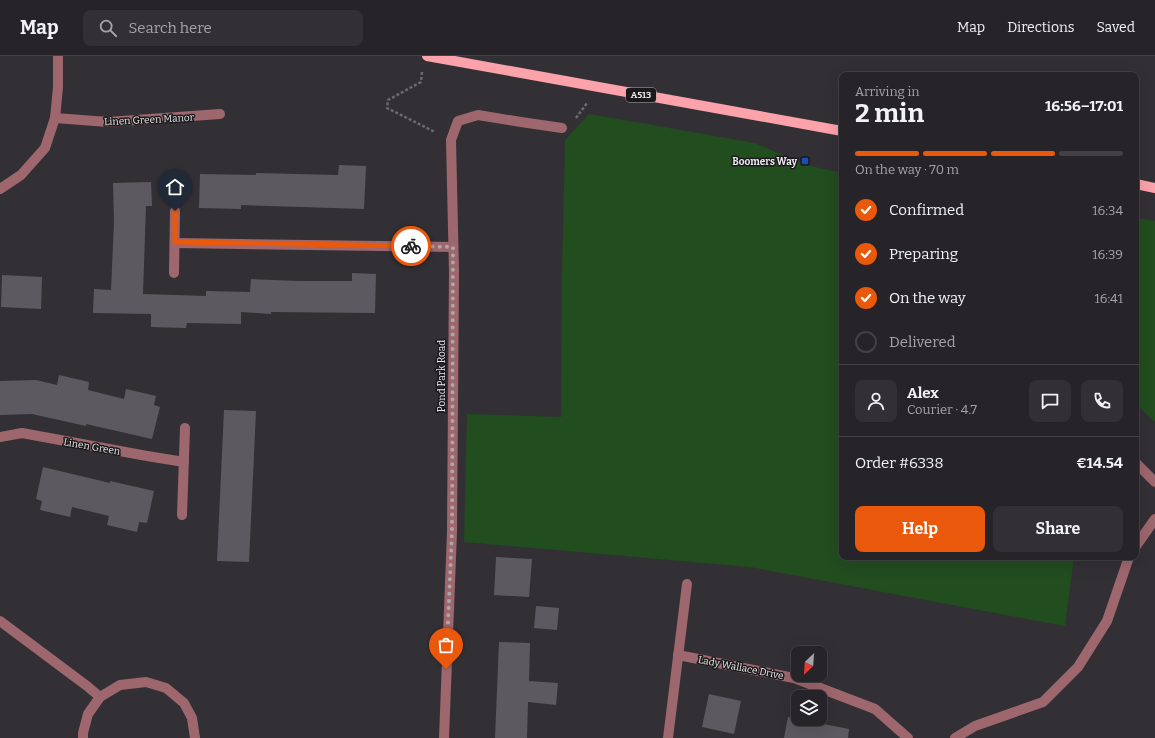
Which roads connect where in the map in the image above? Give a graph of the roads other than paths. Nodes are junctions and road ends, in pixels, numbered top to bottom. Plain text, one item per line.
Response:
1 (58, 56) edge
2 (427, 56) edge
3 (441, 57) edge
4 (220, 114) dead end
5 (55, 118) junction
6 (562, 128) road end
7 (839, 130) edge
8 (1139, 185) edge
9 (1155, 188) edge
10 (0, 189) edge
11 (175, 211) dead end
12 (175, 242) junction
13 (453, 247) junction
14 (174, 273) dead end
15 (185, 428) dead end
16 (0, 437) edge
17 (184, 462) junction
18 (1139, 466) edge
19 (1155, 482) edge
20 (182, 515) dead end
21 (1155, 519) edge
22 (1139, 542) edge
23 (1128, 560) edge
24 (687, 584) dead end
25 (0, 621) edge
26 (678, 655) junction
27 (100, 697) junction
28 (84, 738) edge
29 (195, 738) edge
30 (444, 738) edge
31 (668, 738) edge
32 (908, 738) edge
33 (955, 738) edge

1 - 5 street
2 - 3 main road, A513
3 - 7 main road, A513
4 - 5 street, Linen Green Manor
5 - 10 street
6 - 13 street, Pond Park Road
8 - 9 main road
11 - 12 street
12 - 13 street
12 - 14 street
13 - 30 street, Pond Park Road
15 - 17 street
16 - 17 street, Linen Green
17 - 20 street
18 - 19 street
21 - 22 street
23 - 33 street
24 - 26 street
25 - 27 street
26 - 31 street
26 - 32 street, Lady Wallace Drive
27 - 28 street
27 - 29 street

